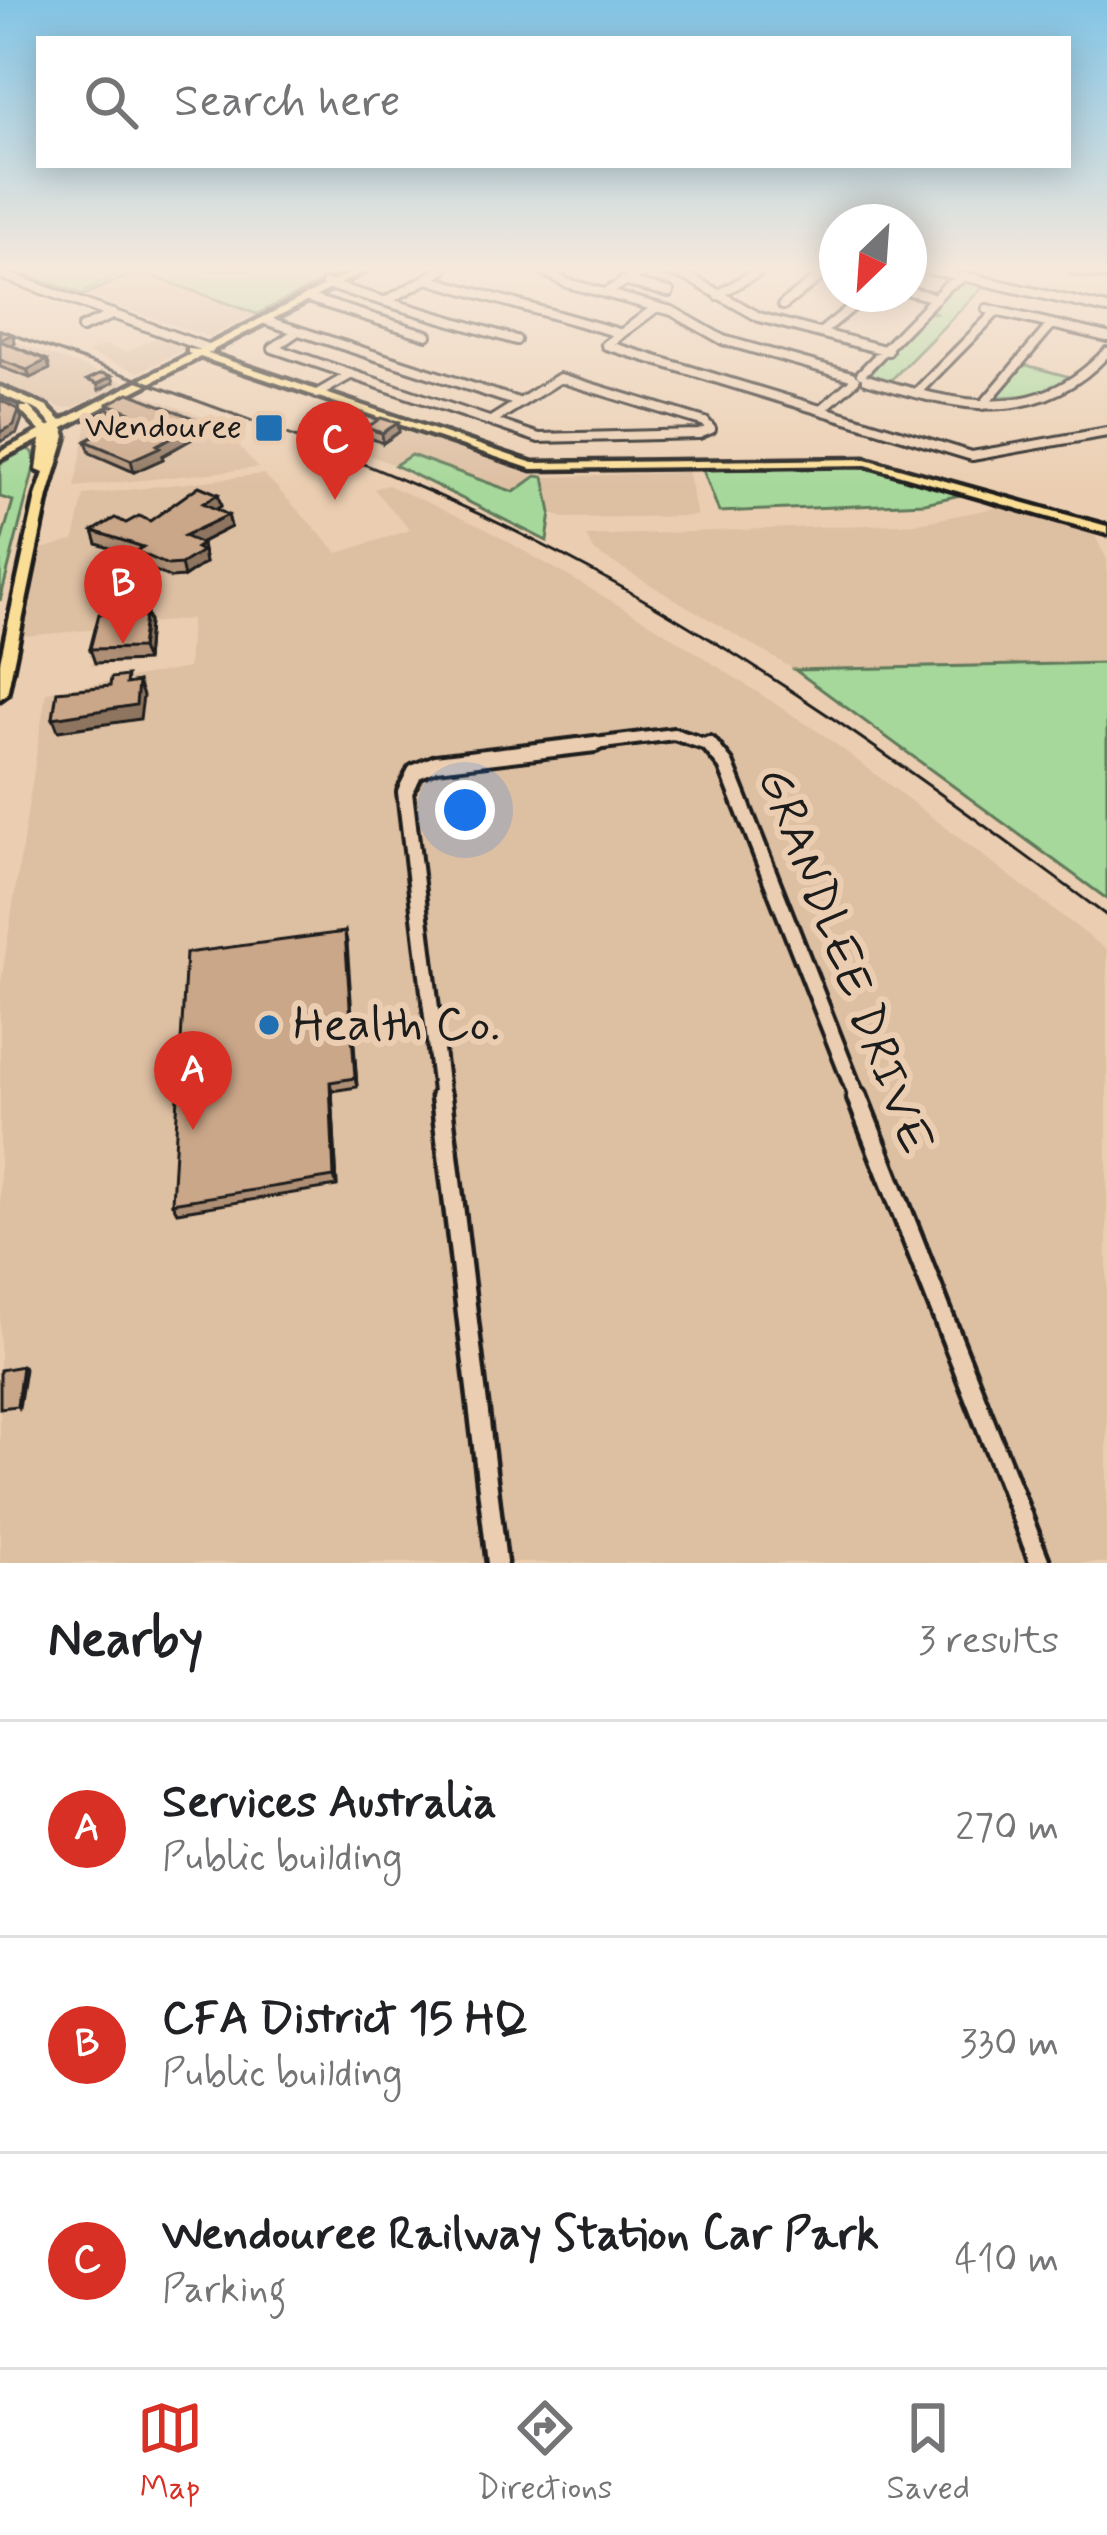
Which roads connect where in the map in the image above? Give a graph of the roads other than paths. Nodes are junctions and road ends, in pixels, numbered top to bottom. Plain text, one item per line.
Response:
1 (194, 343) edge
2 (212, 343) edge
3 (215, 343) edge
4 (281, 343) edge
5 (335, 343) edge
6 (608, 343) edge
7 (734, 343) edge
8 (858, 343) edge
9 (895, 343) edge
10 (962, 343) edge
11 (1036, 343) edge
12 (202, 348) junction
13 (888, 351) junction
14 (1107, 352) edge
15 (404, 365) junction
16 (1094, 368) junction
17 (1107, 371) edge
18 (350, 375) junction
19 (858, 377) junction
20 (375, 383) junction
21 (994, 392) junction
22 (916, 393) junction
23 (0, 394) edge
24 (316, 394) junction
25 (1012, 401) junction
26 (518, 402) junction
27 (982, 406) junction
28 (822, 409) junction
29 (82, 411) junction
30 (490, 422) junction
31 (50, 424) junction
32 (1107, 432) edge
33 (24, 440) junction
34 (0, 452) edge
35 (46, 453) junction
36 (1107, 530) edge
37 (29, 543) junction
38 (10, 632) junction
39 (0, 656) edge
40 (0, 694) edge
41 (497, 1563) edge
42 (1040, 1563) edge

1 - 12 street
2 - 12 main road
3 - 12 main road
4 - 18 street
5 - 15 street
6 - 28 street
7 - 19 street
8 - 13 street
9 - 13 street
10 - 22 street
11 - 21 street
12 - 24 main road
12 - 29 main road
13 - 19 street
14 - 16 street
15 - 20 street
15 - 26 street
16 - 17 street
16 - 25 street
18 - 20 street
18 - 24 street
19 - 22 street
19 - 28 street
20 - 30 street
21 - 25 street
21 - 27 street
22 - 27 street
23 - 31 main road
24 - 36 main road
25 - 27 street
26 - 30 street
26 - 30 street
28 - 32 street
29 - 31 main road
29 - 31 main road
31 - 33 main road
31 - 35 main road
31 - 37 main road
33 - 34 main road
33 - 35 main road
35 - 37 main road
37 - 38 main road
38 - 39 main road
38 - 40 main road
41 - 42 street, GRANDLEE DRIVE

